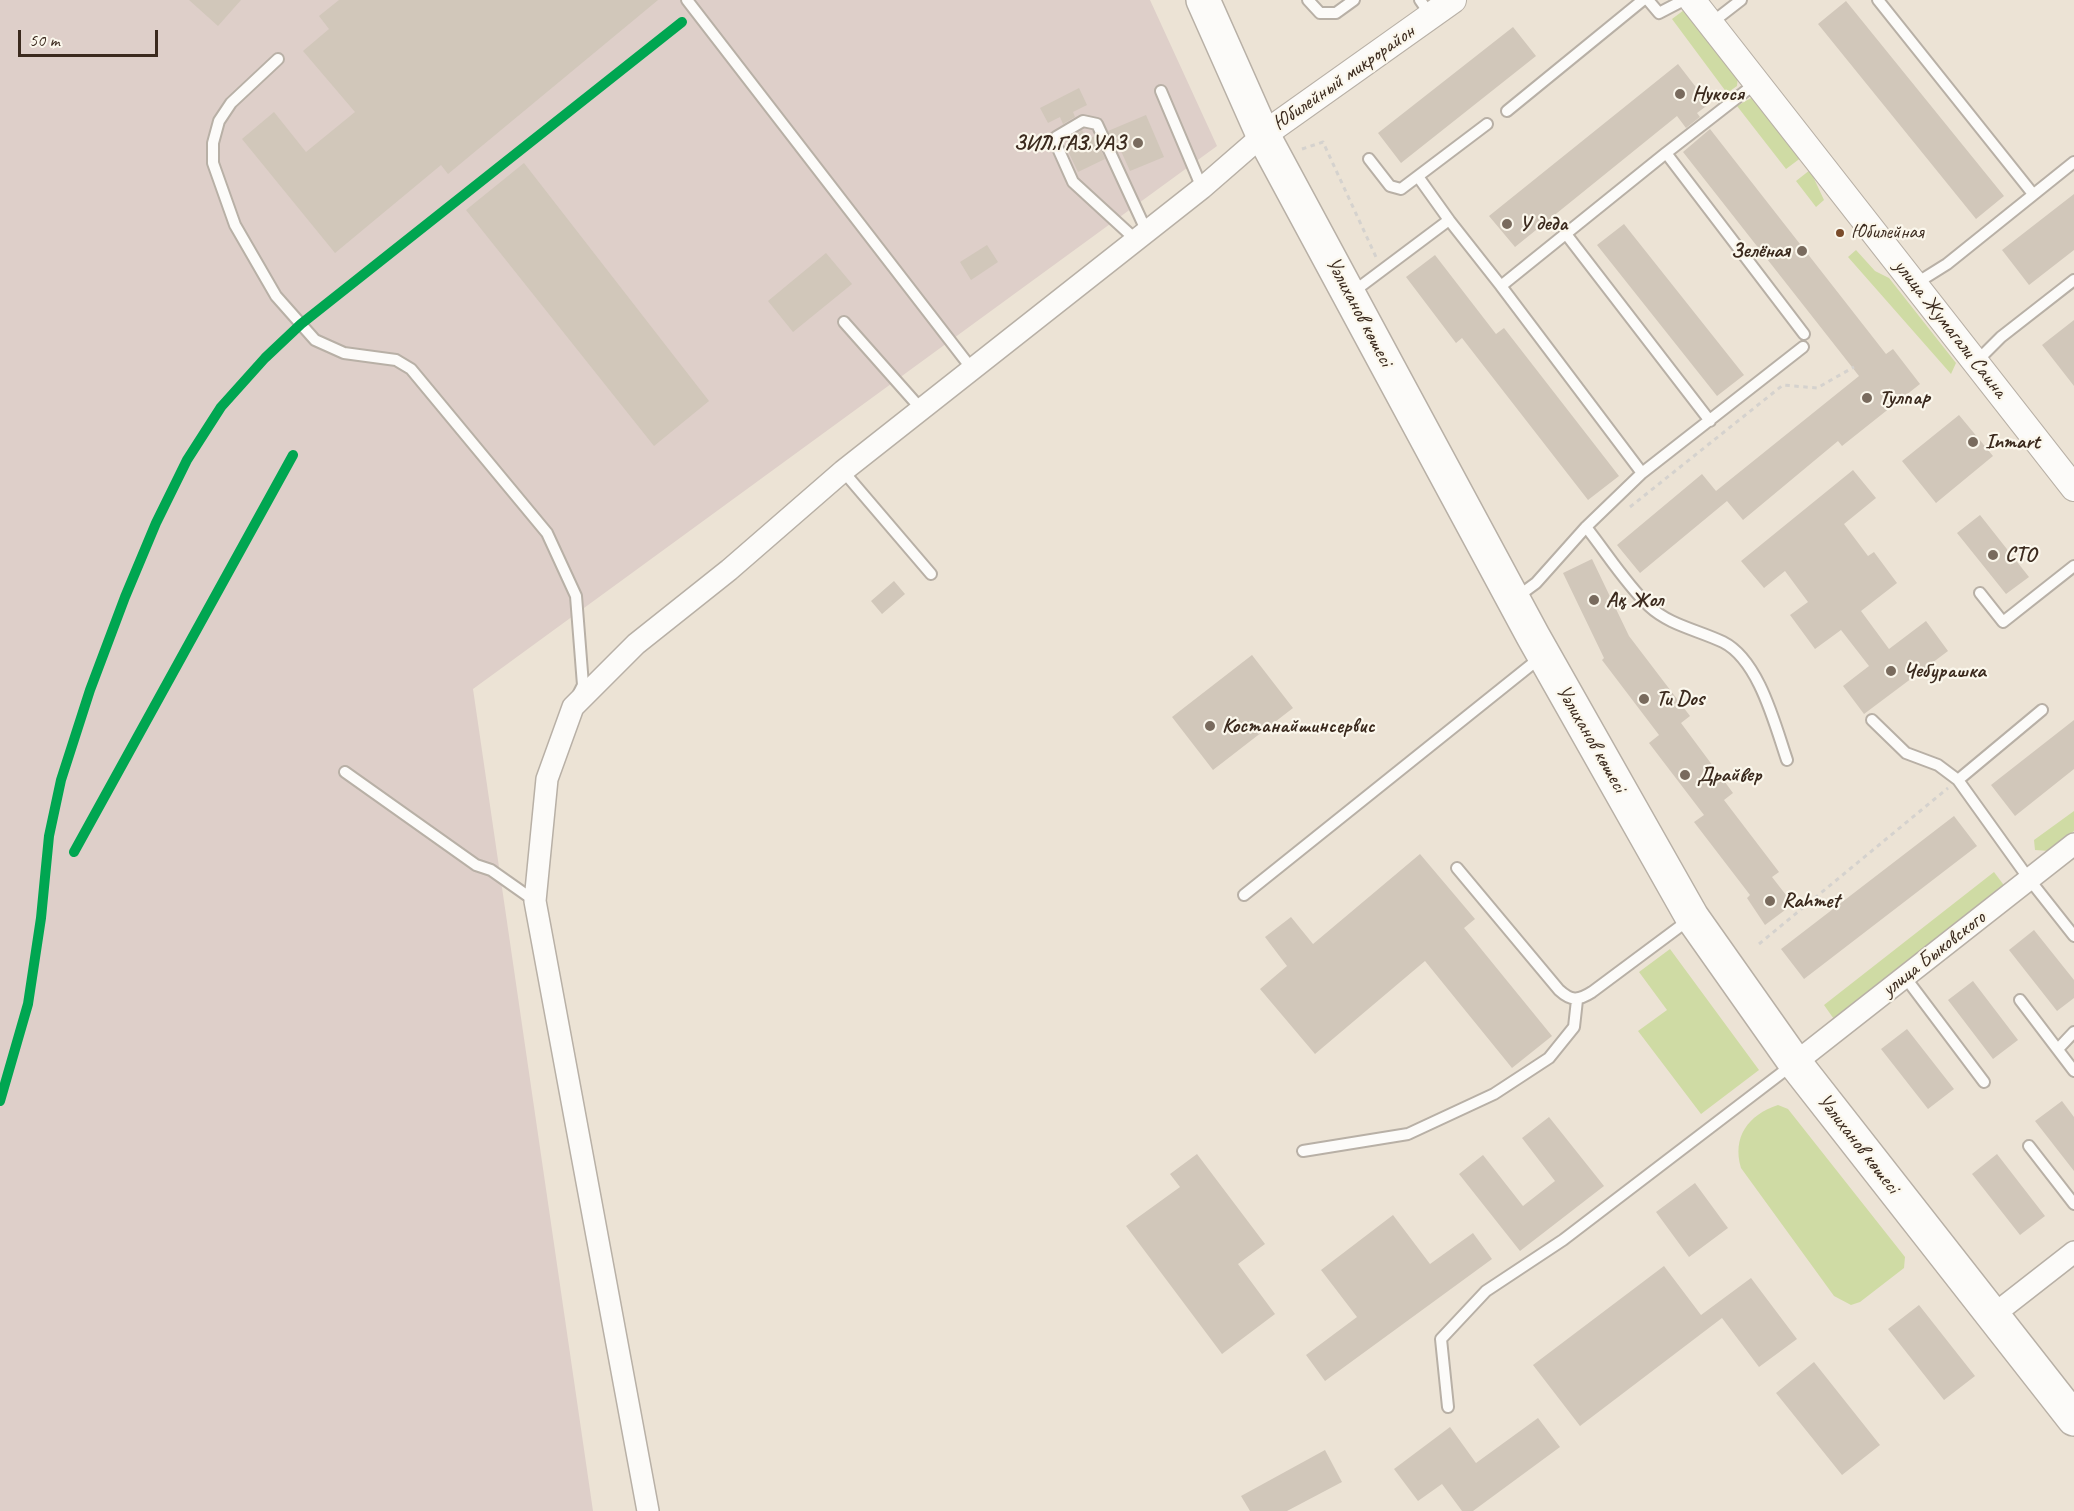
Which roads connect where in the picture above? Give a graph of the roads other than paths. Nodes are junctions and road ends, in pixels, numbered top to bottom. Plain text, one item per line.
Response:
1 (687, 0) edge
2 (1308, 0) edge
3 (1354, 0) edge
4 (1453, 0) edge
5 (1643, 0) edge
6 (1648, 0) edge
7 (1684, 0) edge
8 (1692, 0) edge
9 (1741, 0) edge
10 (1878, 0) edge
11 (1206, 1) edge
12 (1426, 8) edge
13 (1710, 24) junction
14 (278, 59) dead end
15 (1756, 82) junction
16 (1161, 91) dead end
17 (1507, 111) dead end
18 (1486, 124) dead end
19 (1263, 135) junction
20 (1666, 153) junction
21 (1369, 159) dead end
22 (2074, 162) edge
23 (1419, 178) junction
24 (1202, 188) junction
25 (2033, 194) junction
26 (1449, 220) junction
27 (1140, 234) junction
28 (1566, 234) junction
29 (2074, 280) edge
30 (1916, 284) junction
31 (1500, 286) junction
32 (1350, 294) junction
33 (844, 322) dead end
34 (1804, 334) dead end
35 (1803, 348) dead end
36 (1976, 362) junction
37 (972, 369) junction
38 (922, 410) junction
39 (1710, 421) junction
40 (843, 471) junction
41 (1642, 473) junction
42 (2074, 488) edge
43 (1586, 526) junction
44 (2074, 566) edge
45 (931, 574) dead end
46 (1980, 593) dead end
47 (1512, 600) junction
48 (1544, 655) junction
49 (573, 707) junction
50 (2042, 710) dead end
51 (1872, 720) dead end
52 (1787, 760) dead end
53 (345, 772) dead end
54 (1958, 780) junction
55 (2074, 844) edge
56 (1457, 868) dead end
57 (2029, 879) junction
58 (1244, 895) dead end
59 (535, 901) junction
60 (1692, 917) junction
61 (2074, 936) edge
62 (1905, 977) junction
63 (1577, 1000) junction
64 (2020, 1000) dead end
65 (2074, 1032) edge
66 (2058, 1049) junction
67 (1795, 1063) junction
68 (2074, 1071) edge
69 (1984, 1082) dead end
70 (2029, 1146) dead end
71 (1303, 1151) dead end
72 (2074, 1204) edge
73 (2074, 1252) edge
74 (1992, 1316) junction
75 (1448, 1407) dead end
76 (2074, 1419) edge
77 (648, 1511) edge

1 - 37 lane
2 - 3 lane
4 - 12 street, Юбилейный микрорайон
5 - 17 lane
6 - 7 lane
8 - 13 street, улица Жумагали Саина
9 - 13 lane
10 - 25 lane
11 - 19 highway, Уәлиханов көшесі
12 - 19 street, Юбилейный микрорайон
13 - 15 street, улица Жумагали Саина
14 - 49 lane
15 - 20 lane
15 - 30 street, улица Жумагали Саина
16 - 24 lane
18 - 23 lane
19 - 24 street
19 - 32 highway, Уәлиханов көшесі
20 - 28 lane
20 - 34 lane
21 - 23 lane
22 - 25 lane
23 - 26 lane
24 - 27 street
25 - 30 lane
26 - 31 lane
26 - 32 lane
27 - 27 lane
27 - 37 street
28 - 31 lane
28 - 39 lane
29 - 36 lane
30 - 36 street, улица Жумагали Саина
31 - 41 lane
32 - 47 highway, Уәлиханов көшесі
33 - 38 lane
35 - 39 lane
36 - 42 street, улица Жумагали Саина
37 - 38 street
38 - 40 street
39 - 41 lane
40 - 45 lane
40 - 49 street
41 - 43 lane
43 - 47 lane
43 - 52 lane
44 - 46 lane
47 - 48 highway, Уәлиханов көшесі
48 - 58 lane
48 - 60 highway, Уәлиханов көшесі
49 - 59 street
50 - 54 lane
51 - 54 lane
53 - 59 lane
54 - 57 lane
55 - 57 street, улица Быковского
56 - 63 lane
57 - 61 lane
57 - 62 street, улица Быковского
59 - 77 street
60 - 63 lane
60 - 67 highway, Уәлиханов көшесі
62 - 67 street, улица Быковского
62 - 69 lane
63 - 71 lane
64 - 66 lane
65 - 66 lane
66 - 68 lane
67 - 74 highway, Уәлиханов көшесі
67 - 75 lane
70 - 72 lane
73 - 74 street
74 - 76 highway, Уәлиханов көшесі

